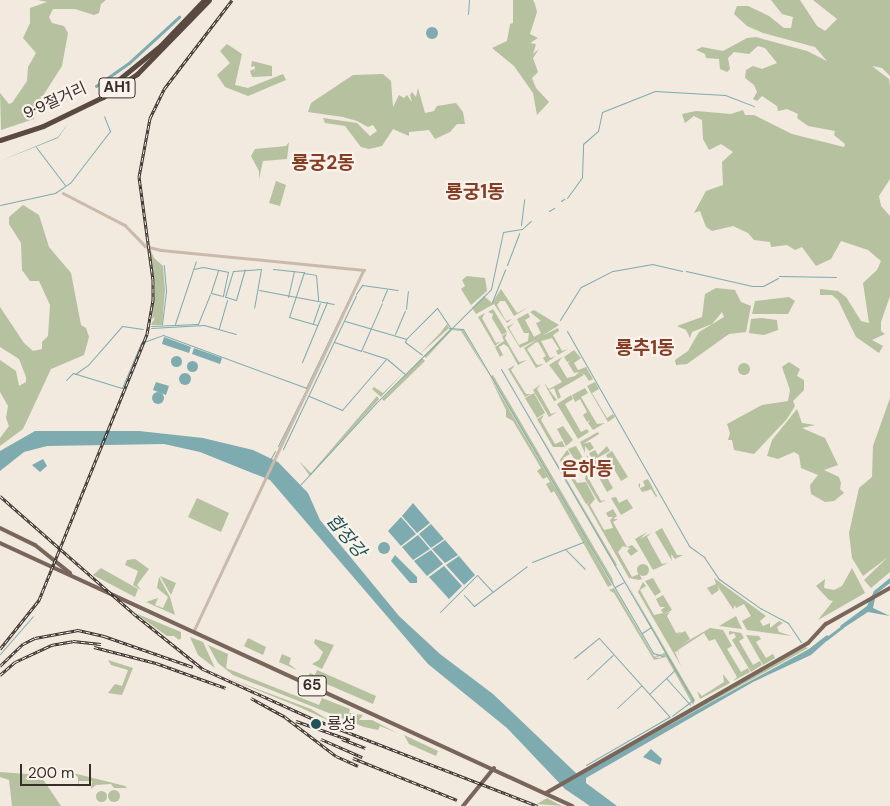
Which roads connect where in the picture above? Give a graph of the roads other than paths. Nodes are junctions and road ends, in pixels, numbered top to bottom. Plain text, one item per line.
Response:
1 (204, 0) edge
2 (209, 0) edge
3 (0, 138) edge
4 (63, 193) dead end
5 (0, 528) edge
6 (0, 544) edge
7 (70, 573) junction
8 (890, 588) edge
9 (194, 632) junction
10 (494, 768) junction
11 (546, 793) junction
12 (463, 806) edge
13 (572, 806) edge

1 - 3 highway, 9·9절거리 / AH1
2 - 3 highway, 9·9절거리 / AH1
4 - 9 street
5 - 7 main road, 65
6 - 7 main road, 65
7 - 9 main road, 65
8 - 11 main road
9 - 10 main road, 65
10 - 11 main road, 65
10 - 12 main road
11 - 13 main road, 65

